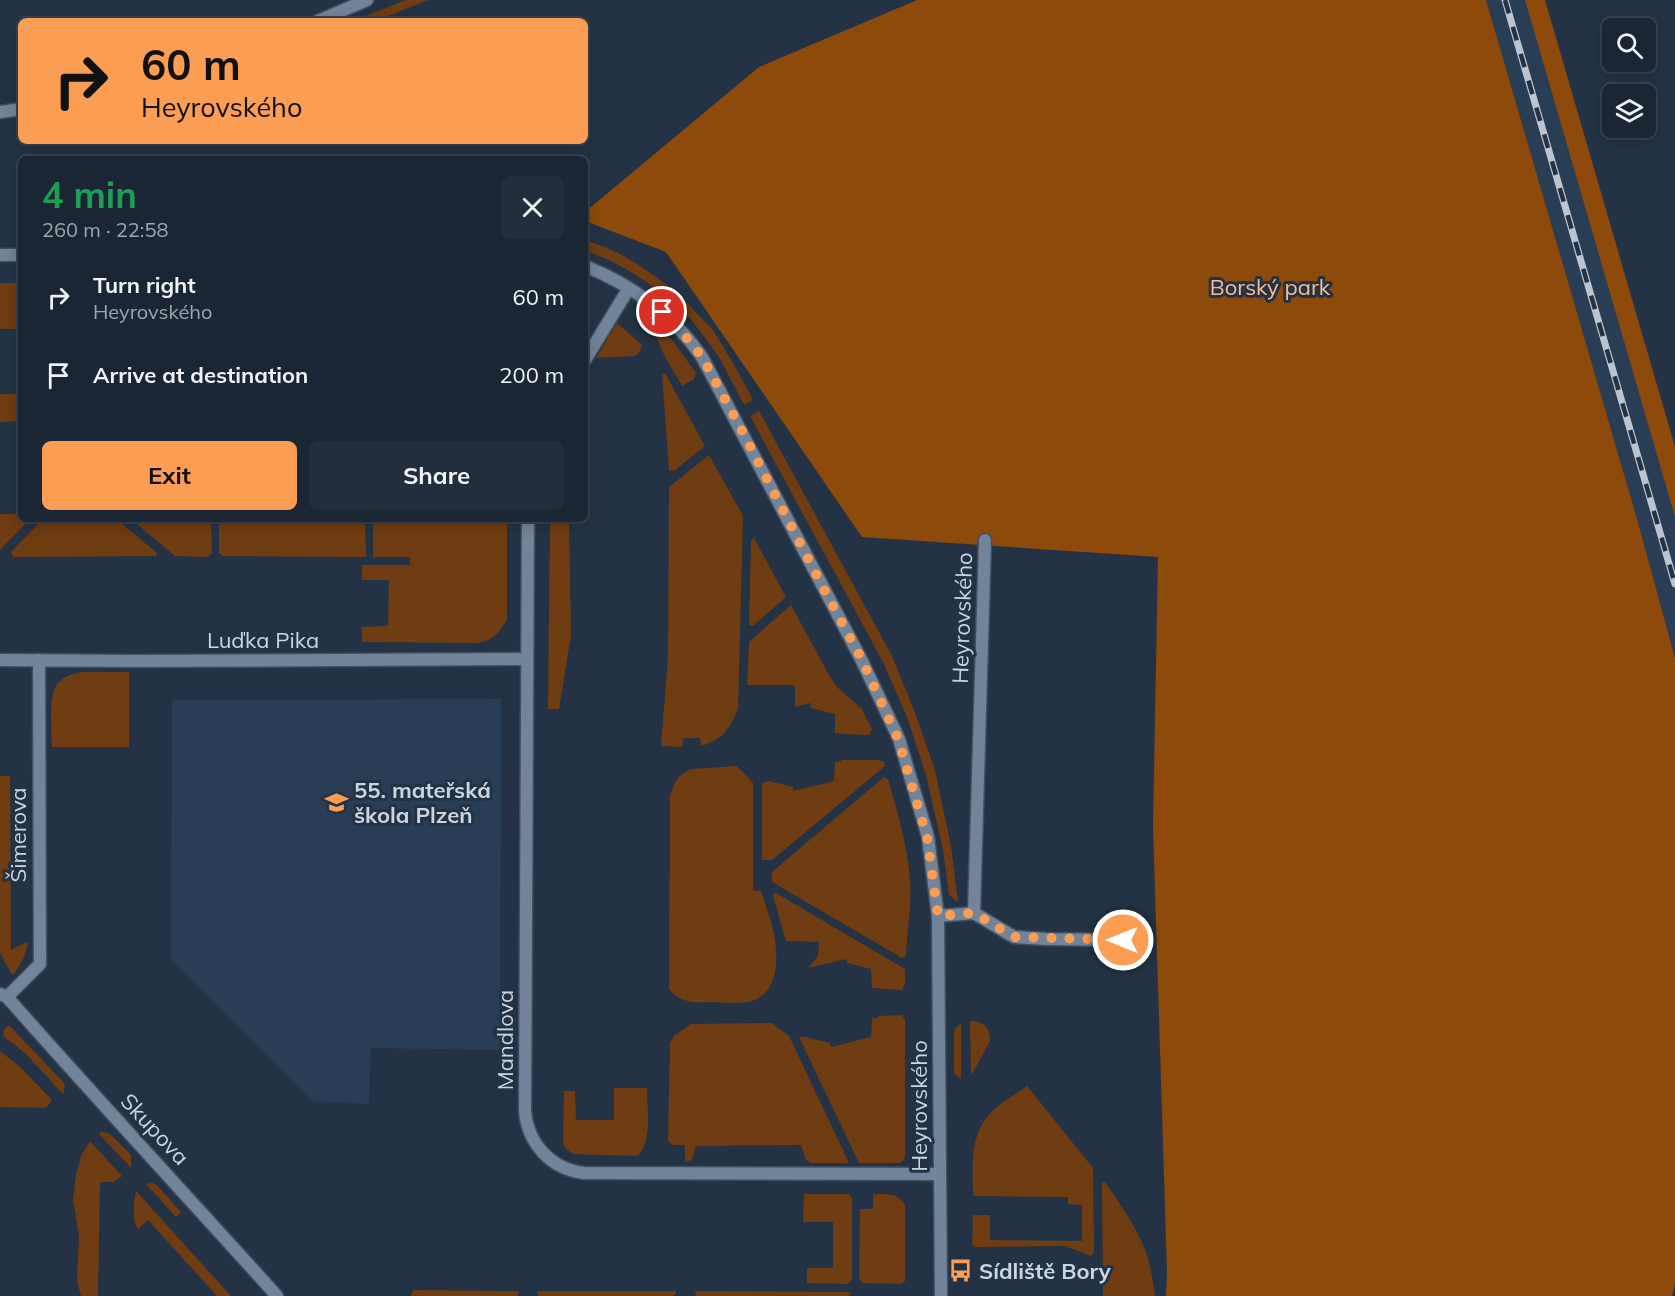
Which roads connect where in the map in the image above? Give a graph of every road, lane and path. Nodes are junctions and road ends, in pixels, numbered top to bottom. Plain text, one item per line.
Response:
1 (367, 0) edge
2 (325, 18) edge
3 (18, 109) edge
4 (0, 112) edge
5 (0, 255) edge
6 (18, 255) edge
7 (588, 267) edge
8 (629, 288) junction
9 (588, 355) edge
10 (528, 522) edge
11 (985, 540) dead end
12 (527, 659) junction
13 (0, 660) edge
14 (39, 660) junction
15 (974, 913) junction
16 (938, 916) junction
17 (1123, 940) dead end
18 (3, 995) edge
19 (940, 1174) junction
20 (277, 1296) edge
21 (941, 1296) edge

1 - 2 street
3 - 4 street
5 - 6 street
7 - 8 street, Heyrovského
8 - 9 street
8 - 16 street, Heyrovského
10 - 12 street, Mandlova
11 - 15 street, Heyrovského
12 - 14 street, Luďka Pika
12 - 19 street, Mandlova
13 - 14 street, Luďka Pika
14 - 18 street, Šimerova
15 - 16 street
15 - 17 street
16 - 19 street, Heyrovského
18 - 20 street, Skupova
19 - 21 street, Heyrovského

